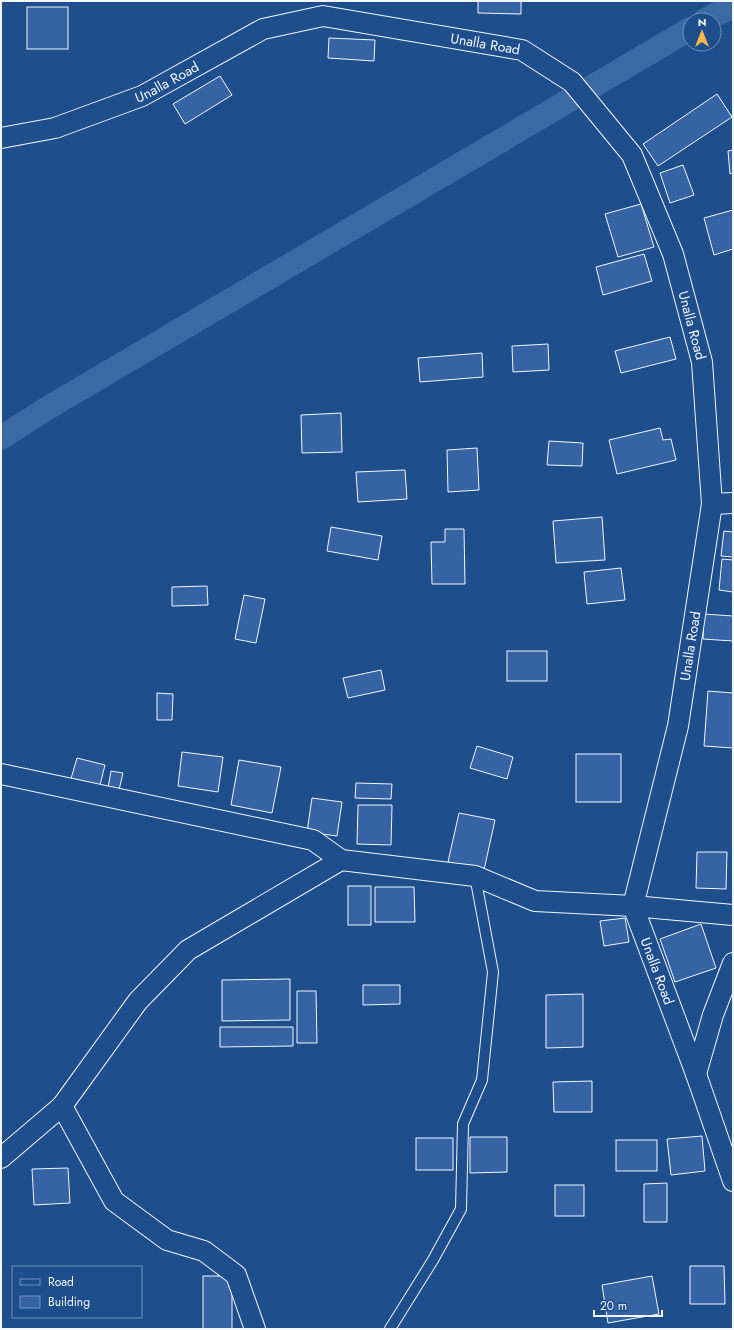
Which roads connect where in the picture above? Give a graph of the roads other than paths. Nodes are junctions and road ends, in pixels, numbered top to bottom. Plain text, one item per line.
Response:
1 (1, 138) edge
2 (733, 503) edge
3 (712, 504) junction
4 (1, 774) edge
5 (341, 860) junction
6 (475, 876) junction
7 (633, 906) junction
8 (733, 915) edge
9 (733, 963) edge
10 (696, 1074) junction
11 (62, 1106) junction
12 (1, 1158) edge
13 (733, 1181) edge
14 (255, 1329) edge
15 (390, 1329) edge

1 - 3 street, Unalla Road
2 - 3 street
3 - 7 street, Unalla Road
4 - 5 street
5 - 6 street
5 - 11 street
6 - 7 street
6 - 15 lane
7 - 8 street
7 - 10 street, Unalla Road
9 - 10 street
10 - 13 street, Unalla Road
11 - 12 street
11 - 14 street

